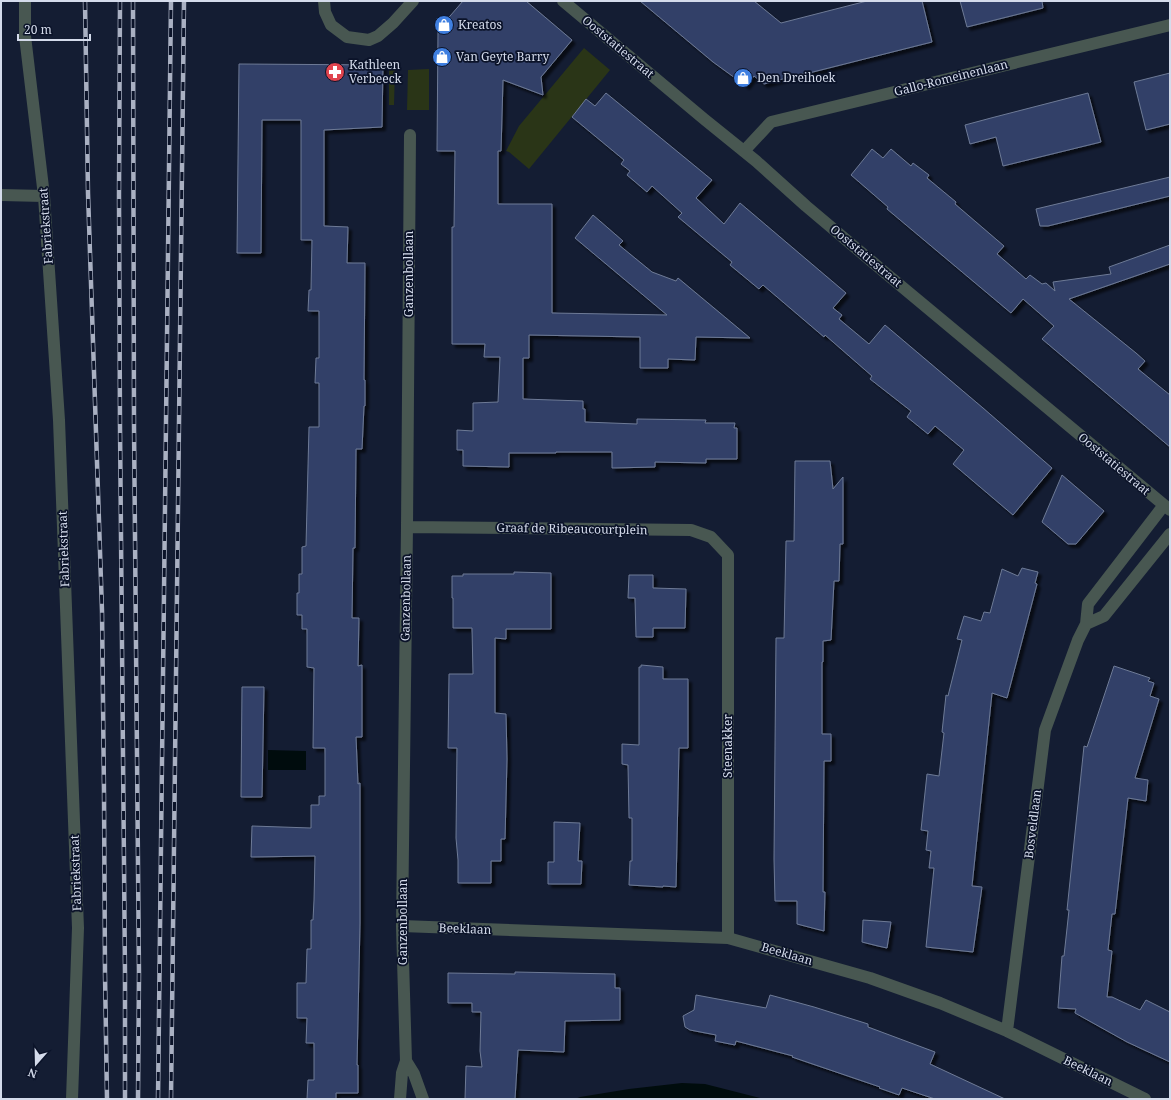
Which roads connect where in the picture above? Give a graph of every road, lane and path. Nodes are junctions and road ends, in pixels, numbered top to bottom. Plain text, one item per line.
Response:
1 (25, 1) edge
2 (324, 1) edge
3 (413, 1) edge
4 (563, 1) edge
5 (1170, 25) edge
6 (410, 135) dead end
7 (744, 151) junction
8 (1, 194) edge
9 (44, 196) junction
10 (1167, 507) edge
11 (407, 528) junction
12 (1170, 534) edge
13 (728, 555) joint
14 (1086, 624) junction
15 (402, 926) junction
16 (728, 938) junction
17 (1007, 1031) junction
18 (406, 1061) junction
19 (72, 1099) edge
20 (400, 1099) edge
21 (423, 1099) edge
22 (1145, 1099) edge

1 - 9 street, Fabriekstraat
2 - 3 street
4 - 7 street, Ooststatiestraat
5 - 7 street, Gallo-Romeinenlaan
6 - 11 street, Ganzenbollaan
7 - 10 street, Ooststatiestraat
8 - 9 street
9 - 19 street, Fabriekstraat
10 - 14 street, Bosveldlaan
11 - 13 street, Graaf de Ribeaucourtplein
11 - 15 street, Ganzenbollaan
12 - 14 street
13 - 16 street, Steenakker
14 - 17 street, Bosveldlaan
15 - 16 street, Beeklaan
15 - 18 street, Ganzenbollaan
16 - 17 street, Beeklaan
17 - 22 street, Beeklaan
18 - 20 street, Ganzenbollaan
18 - 21 street, Ganzenbollaan

